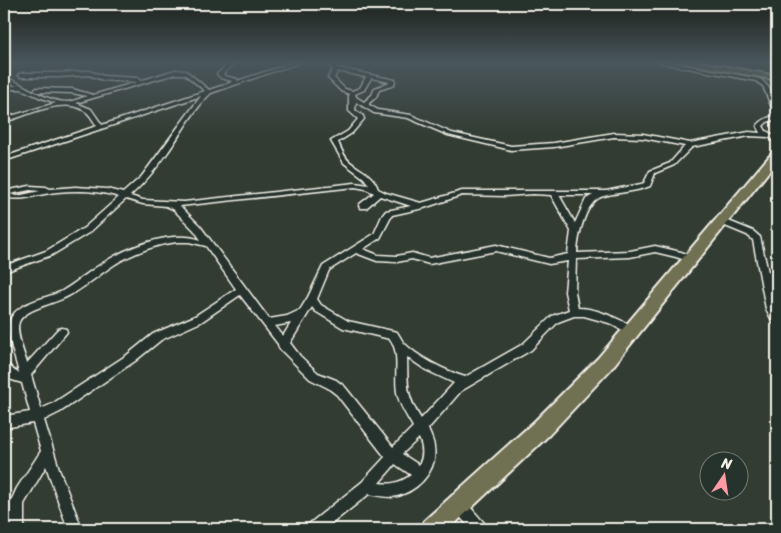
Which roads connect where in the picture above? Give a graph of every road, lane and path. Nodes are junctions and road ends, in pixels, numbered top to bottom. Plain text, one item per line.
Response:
1 (4, 87) edge
2 (123, 87) edge
3 (203, 87) edge
4 (221, 87) edge
5 (340, 87) edge
6 (363, 87) edge
7 (383, 87) edge
8 (766, 87) edge
9 (24, 88) junction
10 (50, 92) junction
11 (209, 92) junction
12 (93, 96) junction
13 (353, 96) junction
14 (49, 99) junction
15 (67, 103) junction
16 (366, 106) junction
17 (777, 113) edge
18 (777, 117) edge
19 (4, 120) edge
20 (100, 126) junction
21 (767, 135) junction
22 (777, 138) edge
23 (690, 145) junction
24 (777, 154) edge
25 (4, 159) edge
26 (376, 191) junction
27 (554, 193) junction
28 (610, 193) junction
29 (5, 196) edge
30 (124, 196) junction
31 (169, 204) junction
32 (363, 206) dead end
33 (421, 206) junction
34 (722, 222) junction
35 (575, 231) junction
36 (206, 243) junction
37 (358, 250) junction
38 (571, 257) junction
39 (691, 260) junction
40 (4, 269) edge
41 (763, 273) junction
42 (777, 280) edge
43 (241, 290) junction
44 (315, 304) junction
45 (304, 311) junction
46 (574, 312) junction
47 (777, 321) edge
48 (267, 323) junction
49 (632, 331) junction
50 (62, 332) dead end
51 (283, 345) junction
52 (400, 345) junction
53 (4, 367) edge
54 (26, 375) junction
55 (465, 382) junction
56 (37, 417) junction
57 (4, 422) edge
58 (420, 429) junction
59 (48, 452) junction
60 (392, 456) junction
61 (422, 473) junction
62 (367, 487) junction
63 (459, 506) junction
64 (16, 529) edge
65 (75, 529) edge
66 (314, 529) edge
67 (432, 529) edge
68 (480, 529) edge

1 - 9 street
2 - 12 street
3 - 11 street
4 - 11 street
5 - 13 street
6 - 13 street
7 - 16 street
8 - 17 street
9 - 10 street
9 - 14 street
10 - 12 street
10 - 14 street
11 - 20 street
11 - 30 street
12 - 15 street
13 - 16 street
13 - 26 street
14 - 15 street
15 - 19 street
15 - 20 street
16 - 23 street
18 - 21 street
20 - 25 street
21 - 22 street
21 - 23 street
23 - 28 street
24 - 34 highway
26 - 31 street
26 - 32 street
26 - 33 street
27 - 28 street
27 - 33 street
27 - 35 street
28 - 35 street
29 - 30 street
30 - 31 street
30 - 40 street
31 - 36 street
33 - 37 street
34 - 39 highway
34 - 41 street
35 - 38 street
36 - 43 street
36 - 54 street
37 - 38 street
37 - 44 street
38 - 39 street
38 - 46 street
39 - 49 highway
41 - 42 street
41 - 47 street
43 - 48 street
43 - 56 street
44 - 45 street
44 - 52 street
45 - 48 street
45 - 51 street
46 - 49 street
46 - 55 street
48 - 51 street
49 - 63 highway
50 - 54 street
51 - 60 street
52 - 55 street
52 - 58 street
53 - 54 street
54 - 56 street
55 - 58 street
56 - 57 street
56 - 59 street
58 - 60 street
58 - 61 street
59 - 64 street
59 - 65 street
60 - 61 street
60 - 62 street
61 - 62 street
62 - 66 street
63 - 67 highway
63 - 68 street

